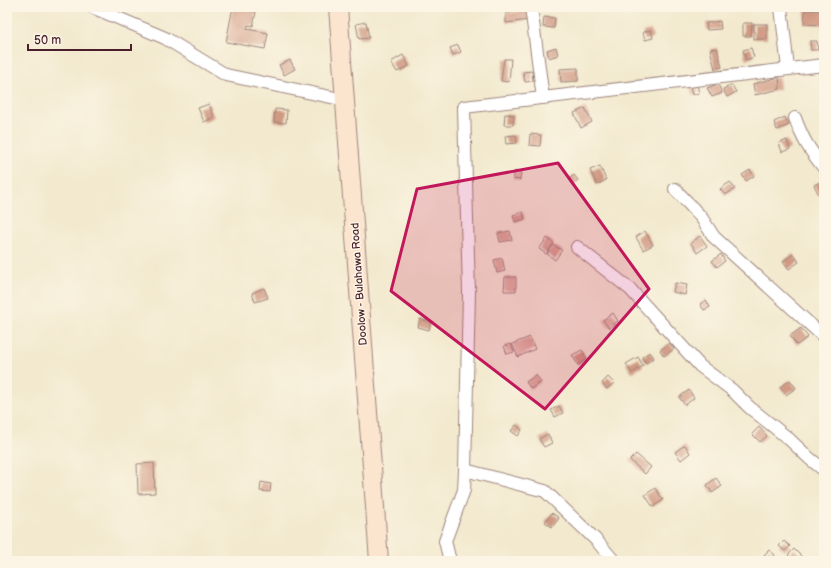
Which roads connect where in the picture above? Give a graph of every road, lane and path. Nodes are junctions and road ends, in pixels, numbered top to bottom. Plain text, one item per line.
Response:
1 (92, 7) edge
2 (338, 7) edge
3 (531, 7) edge
4 (781, 7) edge
5 (824, 65) edge
6 (788, 69) junction
7 (543, 98) junction
8 (345, 100) junction
9 (795, 118) dead end
10 (824, 168) edge
11 (675, 189) dead end
12 (577, 247) dead end
13 (824, 337) edge
14 (465, 470) junction
15 (824, 470) edge
16 (379, 561) edge
17 (450, 561) edge
18 (614, 561) edge

1 - 8 street
2 - 8 main road, Doolow - Bulahawa Road
3 - 7 street
4 - 6 street
5 - 6 street
6 - 7 street
7 - 14 street
8 - 16 main road, Doolow - Bulahawa Road
9 - 10 street
11 - 13 street
12 - 15 street
14 - 17 street
14 - 18 street

